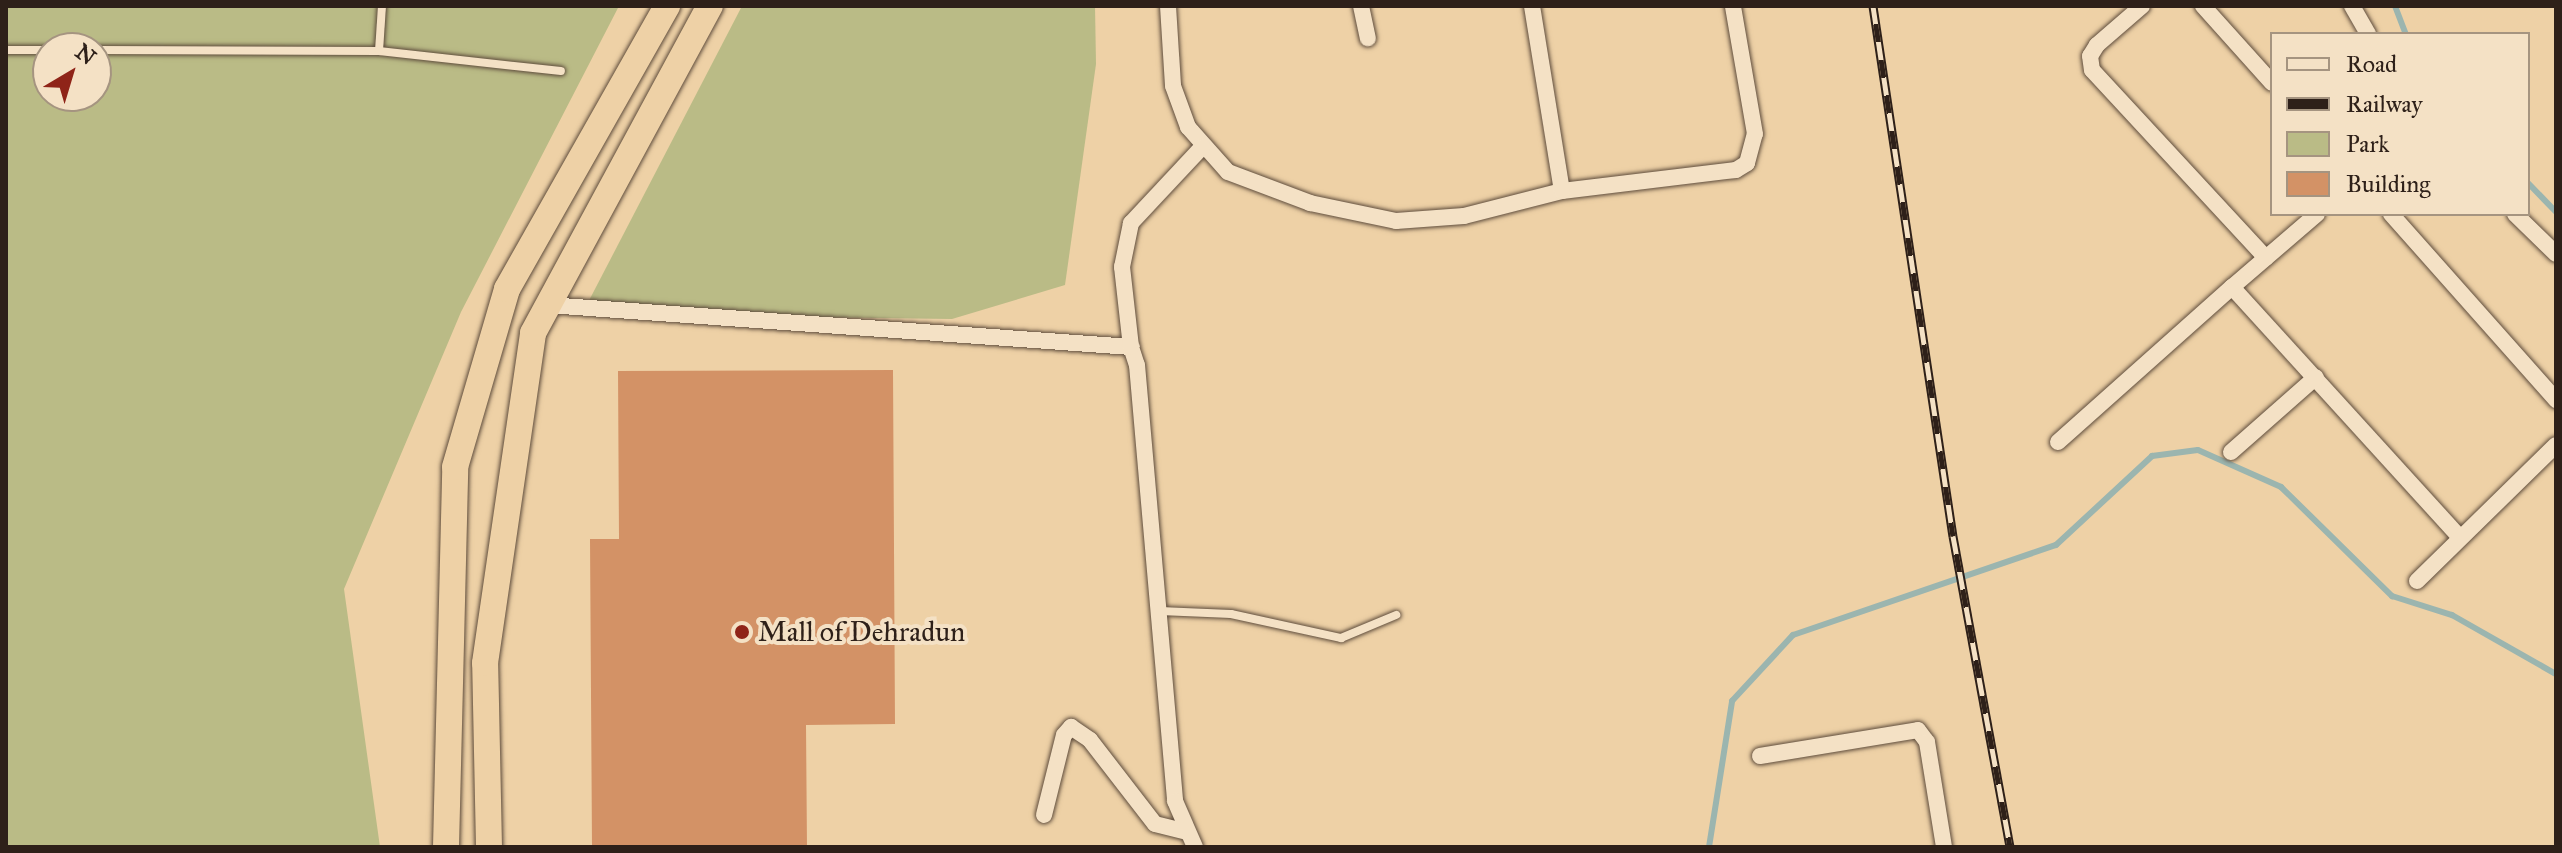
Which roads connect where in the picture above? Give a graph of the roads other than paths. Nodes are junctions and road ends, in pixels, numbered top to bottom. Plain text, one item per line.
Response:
1 (382, 6) edge
2 (667, 6) edge
3 (710, 6) edge
4 (1168, 6) edge
5 (1361, 6) edge
6 (1532, 6) edge
7 (1733, 6) edge
8 (2142, 6) edge
9 (2203, 6) edge
10 (2352, 6) edge
11 (2367, 32) edge
12 (1368, 38) dead end
13 (6, 50) edge
14 (32, 50) edge
15 (112, 50) edge
16 (379, 51) junction
17 (561, 71) dead end
18 (2270, 81) edge
19 (1202, 147) junction
20 (1562, 191) junction
21 (2315, 216) edge
22 (2393, 216) edge
23 (2517, 216) edge
24 (2556, 254) edge
25 (2266, 258) junction
26 (2232, 287) junction
27 (548, 305) junction
28 (1131, 347) junction
29 (2316, 377) junction
30 (2556, 400) edge
31 (2058, 442) dead end
32 (2556, 445) edge
33 (2231, 452) dead end
34 (2460, 538) junction
35 (2417, 581) dead end
36 (1160, 611) junction
37 (1396, 615) dead end
38 (1760, 756) dead end
39 (1044, 815) dead end
40 (1184, 831) junction
41 (446, 847) edge
42 (489, 847) edge
43 (1195, 847) edge
44 (1943, 847) edge

1 - 16 lane
2 - 41 highway
3 - 27 highway
4 - 19 street
5 - 12 street
6 - 20 street
7 - 20 street
8 - 25 street
9 - 18 street
10 - 11 street
13 - 14 lane
15 - 16 lane
16 - 17 lane
19 - 20 street
19 - 28 street
21 - 25 street
22 - 30 street
23 - 24 street
25 - 26 street
26 - 29 street
26 - 31 street
27 - 28 street
27 - 42 highway
28 - 36 street
29 - 33 street
29 - 34 street
32 - 34 street
34 - 35 street
36 - 37 lane
36 - 40 street
38 - 44 street
39 - 40 street
40 - 43 street

